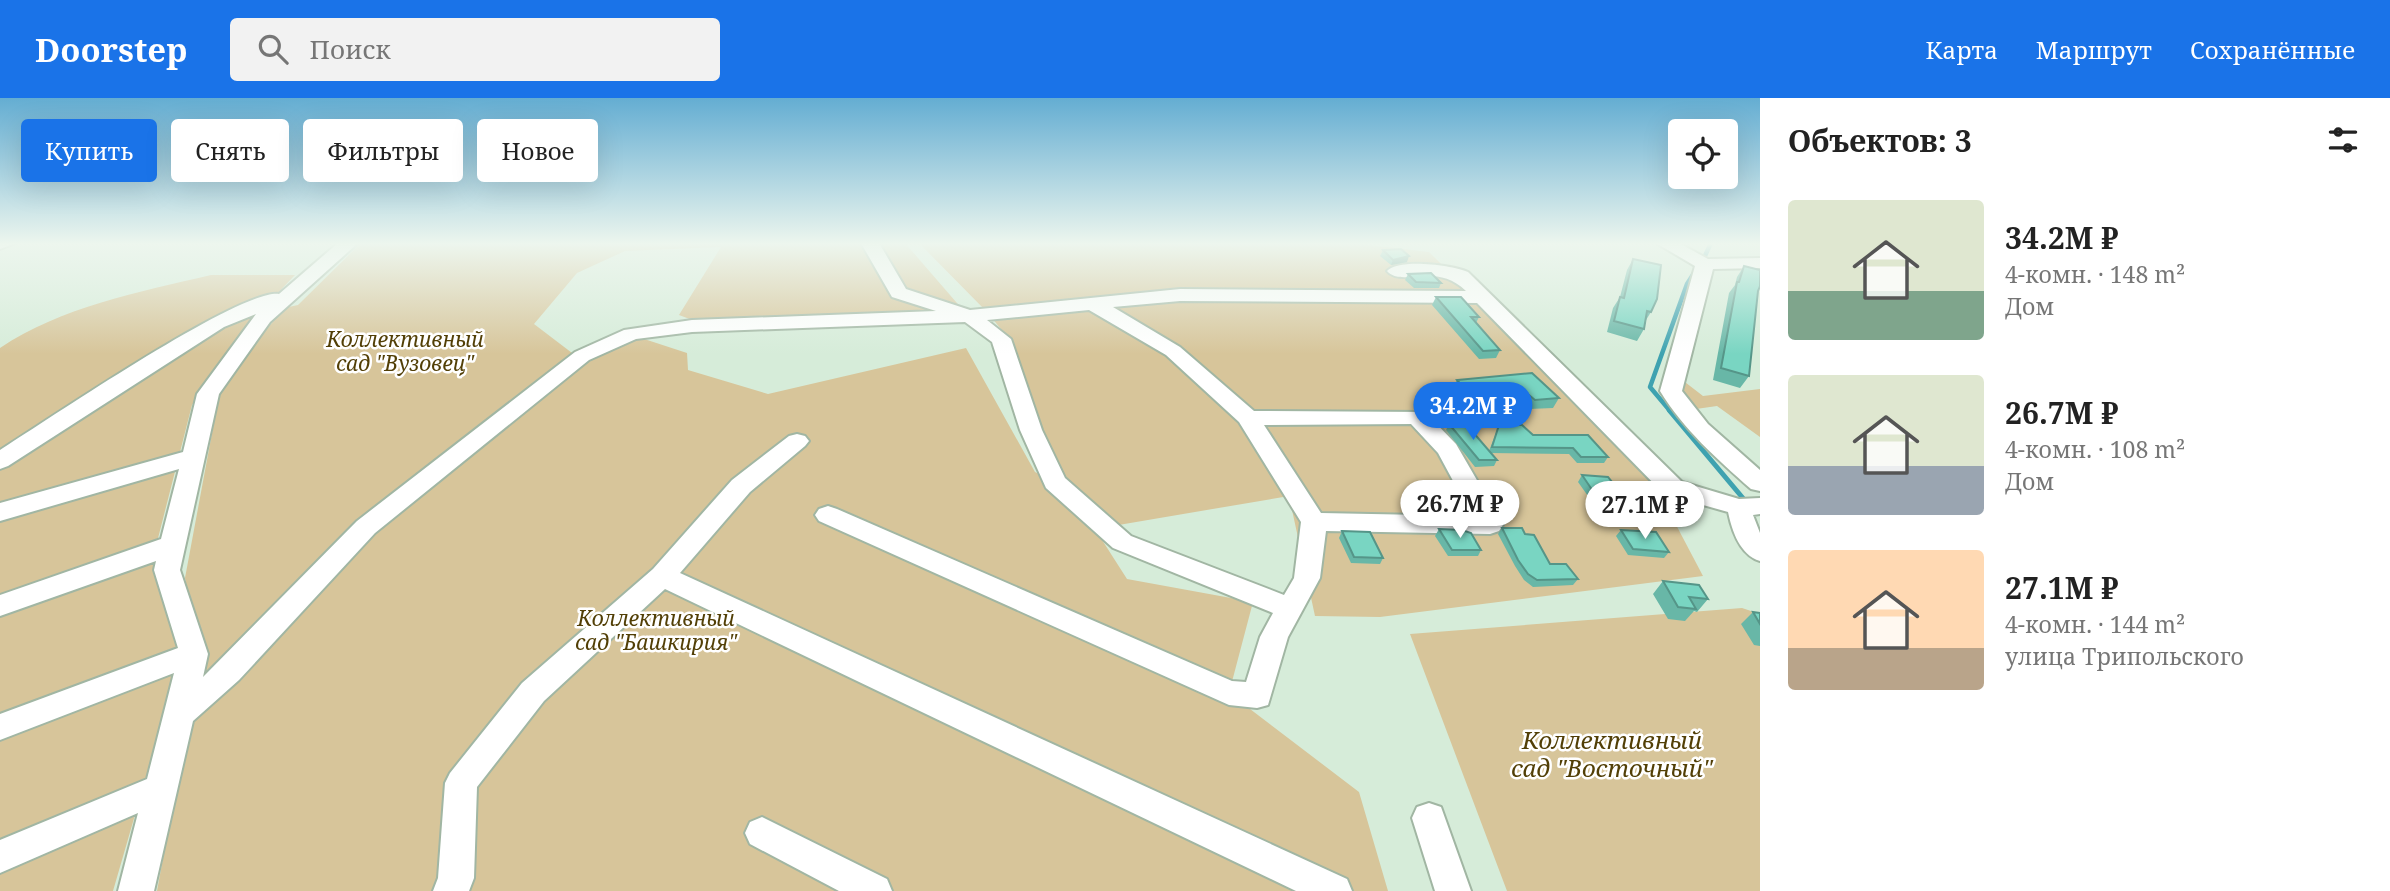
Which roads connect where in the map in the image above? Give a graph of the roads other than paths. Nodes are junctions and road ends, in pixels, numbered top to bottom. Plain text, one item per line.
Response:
1 (305, 280) edge
2 (891, 280) edge
3 (1465, 280) edge
4 (1701, 280) edge
5 (289, 294) junction
6 (1482, 297) junction
7 (1095, 305) junction
8 (969, 316) junction
9 (1248, 418) junction
10 (797, 441) dead end
11 (193, 457) junction
12 (0, 461) edge
13 (1760, 483) edge
14 (1749, 506) edge
15 (0, 512) edge
16 (828, 515) dead end
17 (1314, 522) junction
18 (173, 545) junction
19 (1760, 552) edge
20 (662, 576) junction
21 (0, 606) edge
22 (1290, 608) junction
23 (194, 654) junction
24 (178, 716) junction
25 (0, 727) edge
26 (161, 788) junction
27 (1429, 818) dead end
28 (762, 833) dead end
29 (0, 857) edge
30 (136, 891) edge
31 (451, 891) edge
32 (874, 891) edge
33 (1334, 891) edge
34 (1453, 891) edge

1 - 5 street
2 - 8 street
3 - 6 street
4 - 13 street
5 - 11 street
5 - 12 street
6 - 7 street
6 - 14 street
7 - 8 street
7 - 9 street
8 - 22 street
8 - 24 street
9 - 17 street
9 - 17 street
10 - 20 street
11 - 15 street
11 - 18 street
14 - 19 street
16 - 22 street
17 - 22 street
18 - 21 street
18 - 23 street
20 - 31 street
20 - 33 street
23 - 24 street
23 - 25 street
24 - 26 street
26 - 29 street
26 - 30 street
27 - 34 street
28 - 32 street

